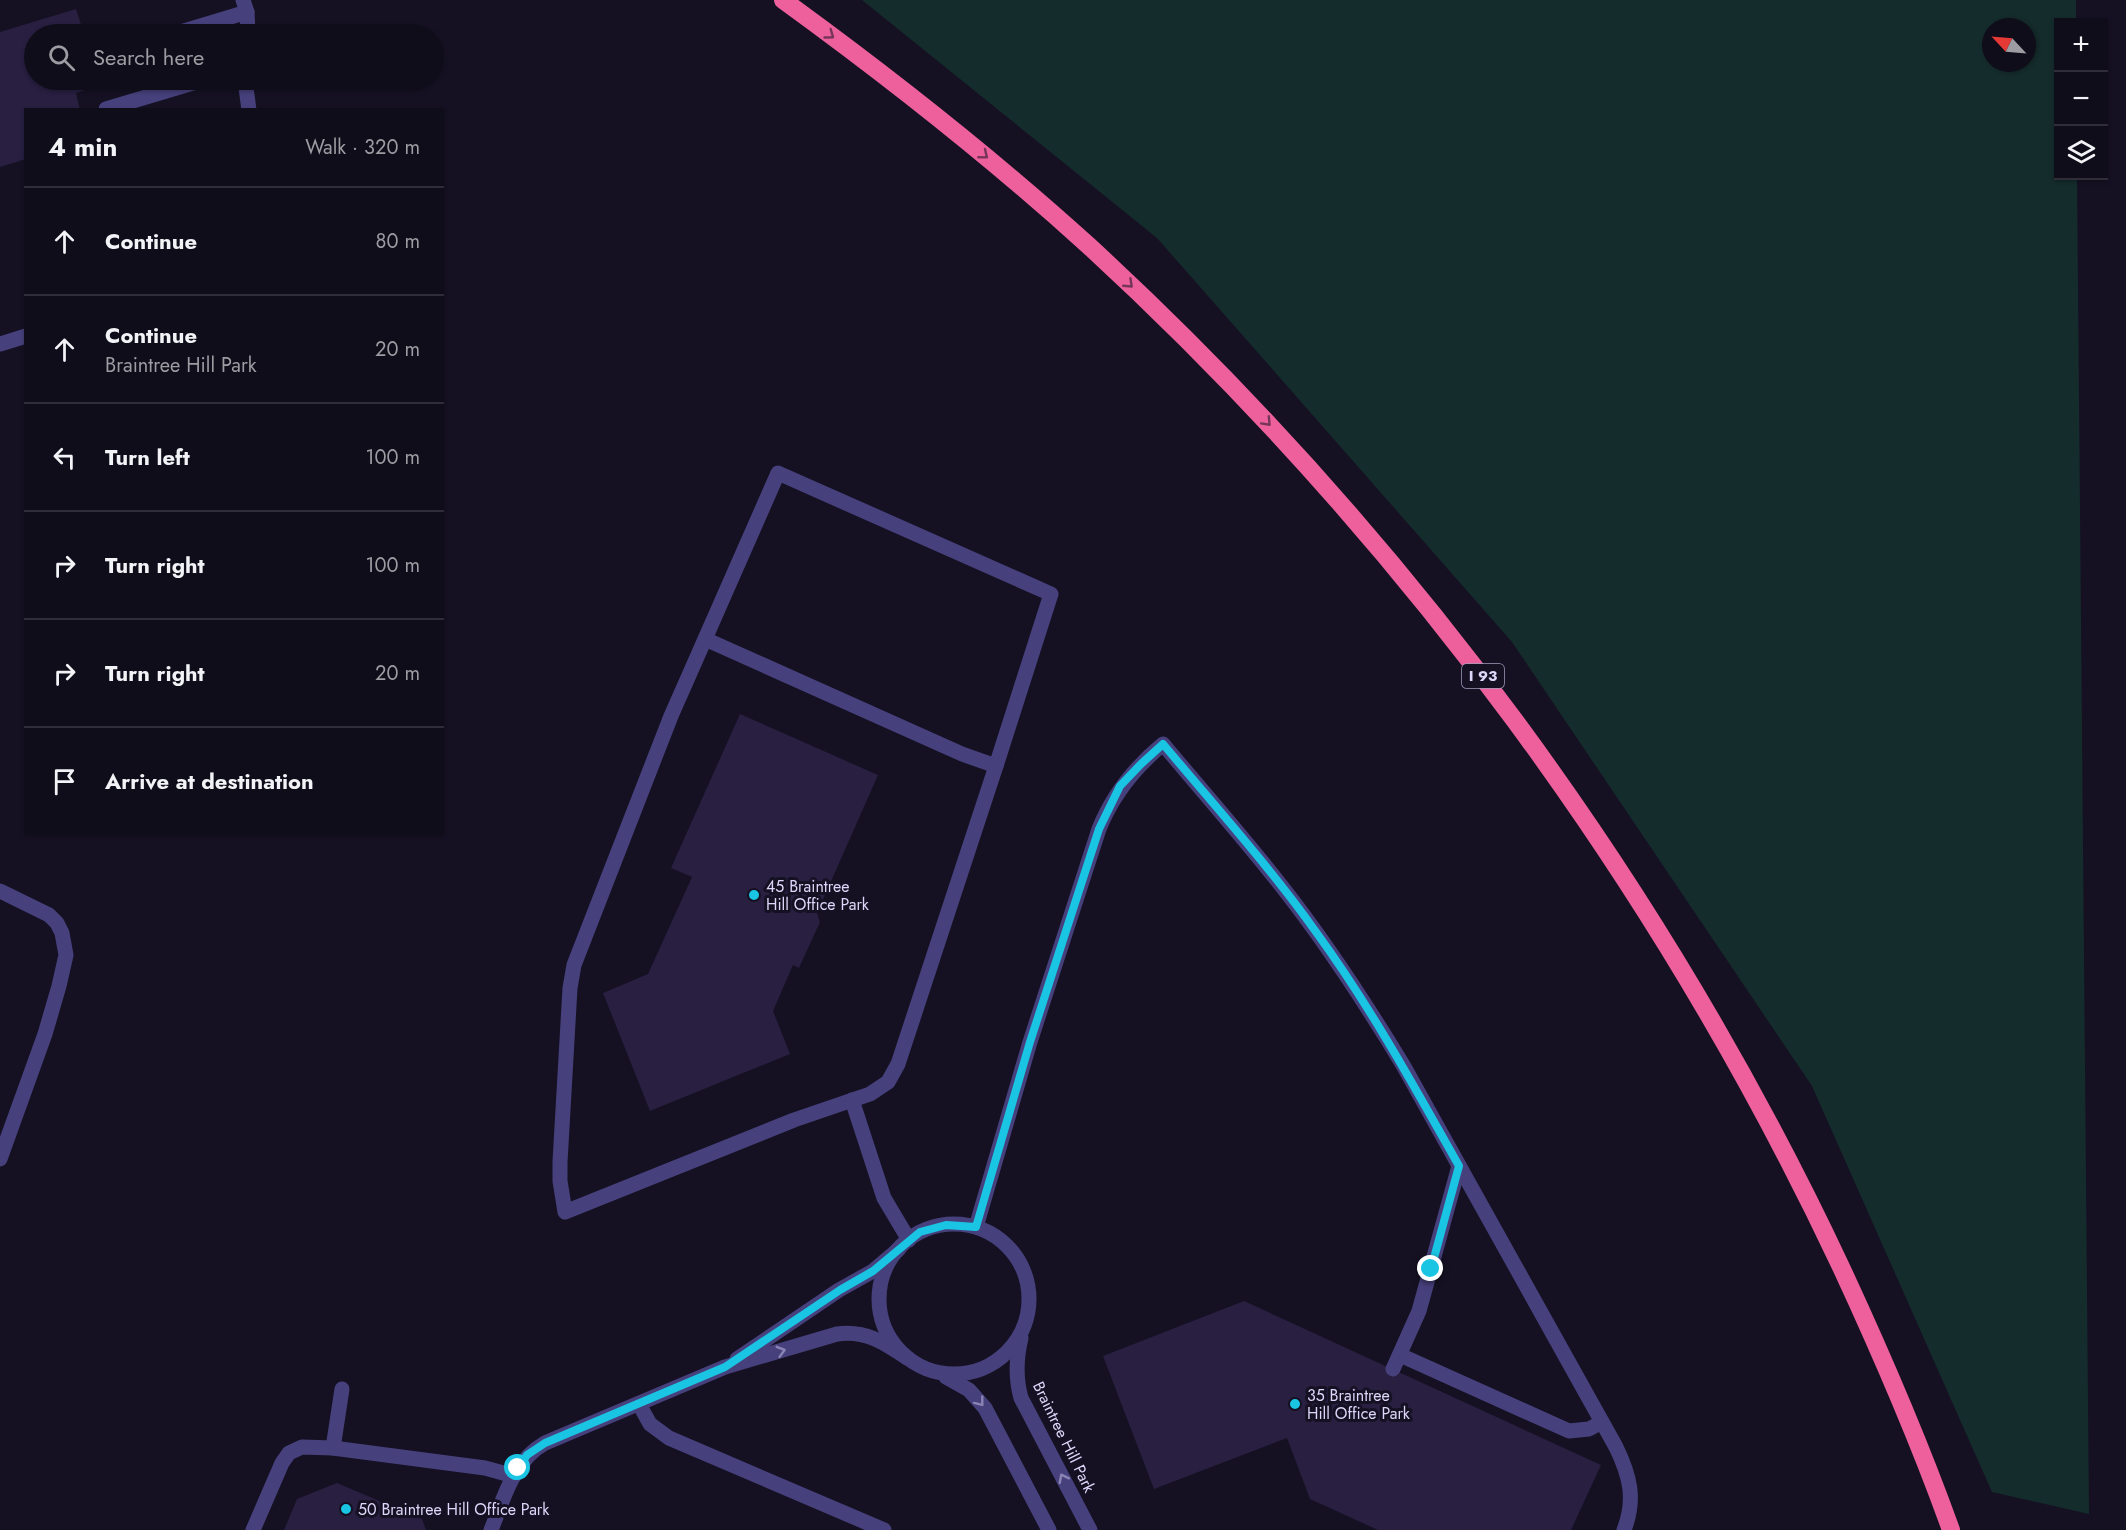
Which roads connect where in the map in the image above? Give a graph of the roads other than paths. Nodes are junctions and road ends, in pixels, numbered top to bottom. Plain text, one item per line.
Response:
1 (783, 0) edge
2 (245, 6) edge
3 (199, 24) edge
4 (247, 24) edge
5 (170, 90) edge
6 (246, 90) edge
7 (109, 108) edge
8 (249, 108) edge
9 (24, 337) edge
10 (0, 344) edge
11 (705, 639) junction
12 (996, 766) junction
13 (0, 891) edge
14 (852, 1100) junction
15 (0, 1159) edge
16 (1459, 1166) junction
17 (976, 1227) junction
18 (904, 1244) junction
19 (1025, 1323) junction
20 (1400, 1355) junction
21 (907, 1358) junction
22 (725, 1367) junction
23 (1393, 1369) dead end
24 (932, 1371) junction
25 (342, 1389) dead end
26 (639, 1404) junction
27 (1602, 1422) junction
28 (333, 1448) junction
29 (514, 1476) junction
30 (254, 1530) edge
31 (490, 1530) edge
32 (884, 1530) edge
33 (1049, 1530) edge
34 (1090, 1530) edge
35 (1624, 1530) edge
36 (1951, 1530) edge

1 -> 36 highway, I 93
2 - 3 street
2 - 4 street
5 - 7 street
6 - 8 street
9 - 10 street
11 - 12 street
11 - 12 street
11 - 14 street
12 - 14 street
13 - 15 street
14 - 18 street
16 - 17 street
16 - 20 street
16 - 27 street
17 - 18 street, Braintree Hill Park
17 - 19 street, Braintree Hill Park
18 - 21 street, Braintree Hill Park
18 - 22 street
19 - 24 street, Braintree Hill Park
34 -> 19 street, Braintree Hill Park
20 - 23 street
20 - 27 street
22 -> 21 street
21 - 24 street, Braintree Hill Park
22 - 26 street
24 -> 33 street, Braintree Hill Park
25 - 28 street
26 - 29 street
26 - 32 street
27 - 35 street
28 - 29 street
28 - 30 street
29 - 31 street

